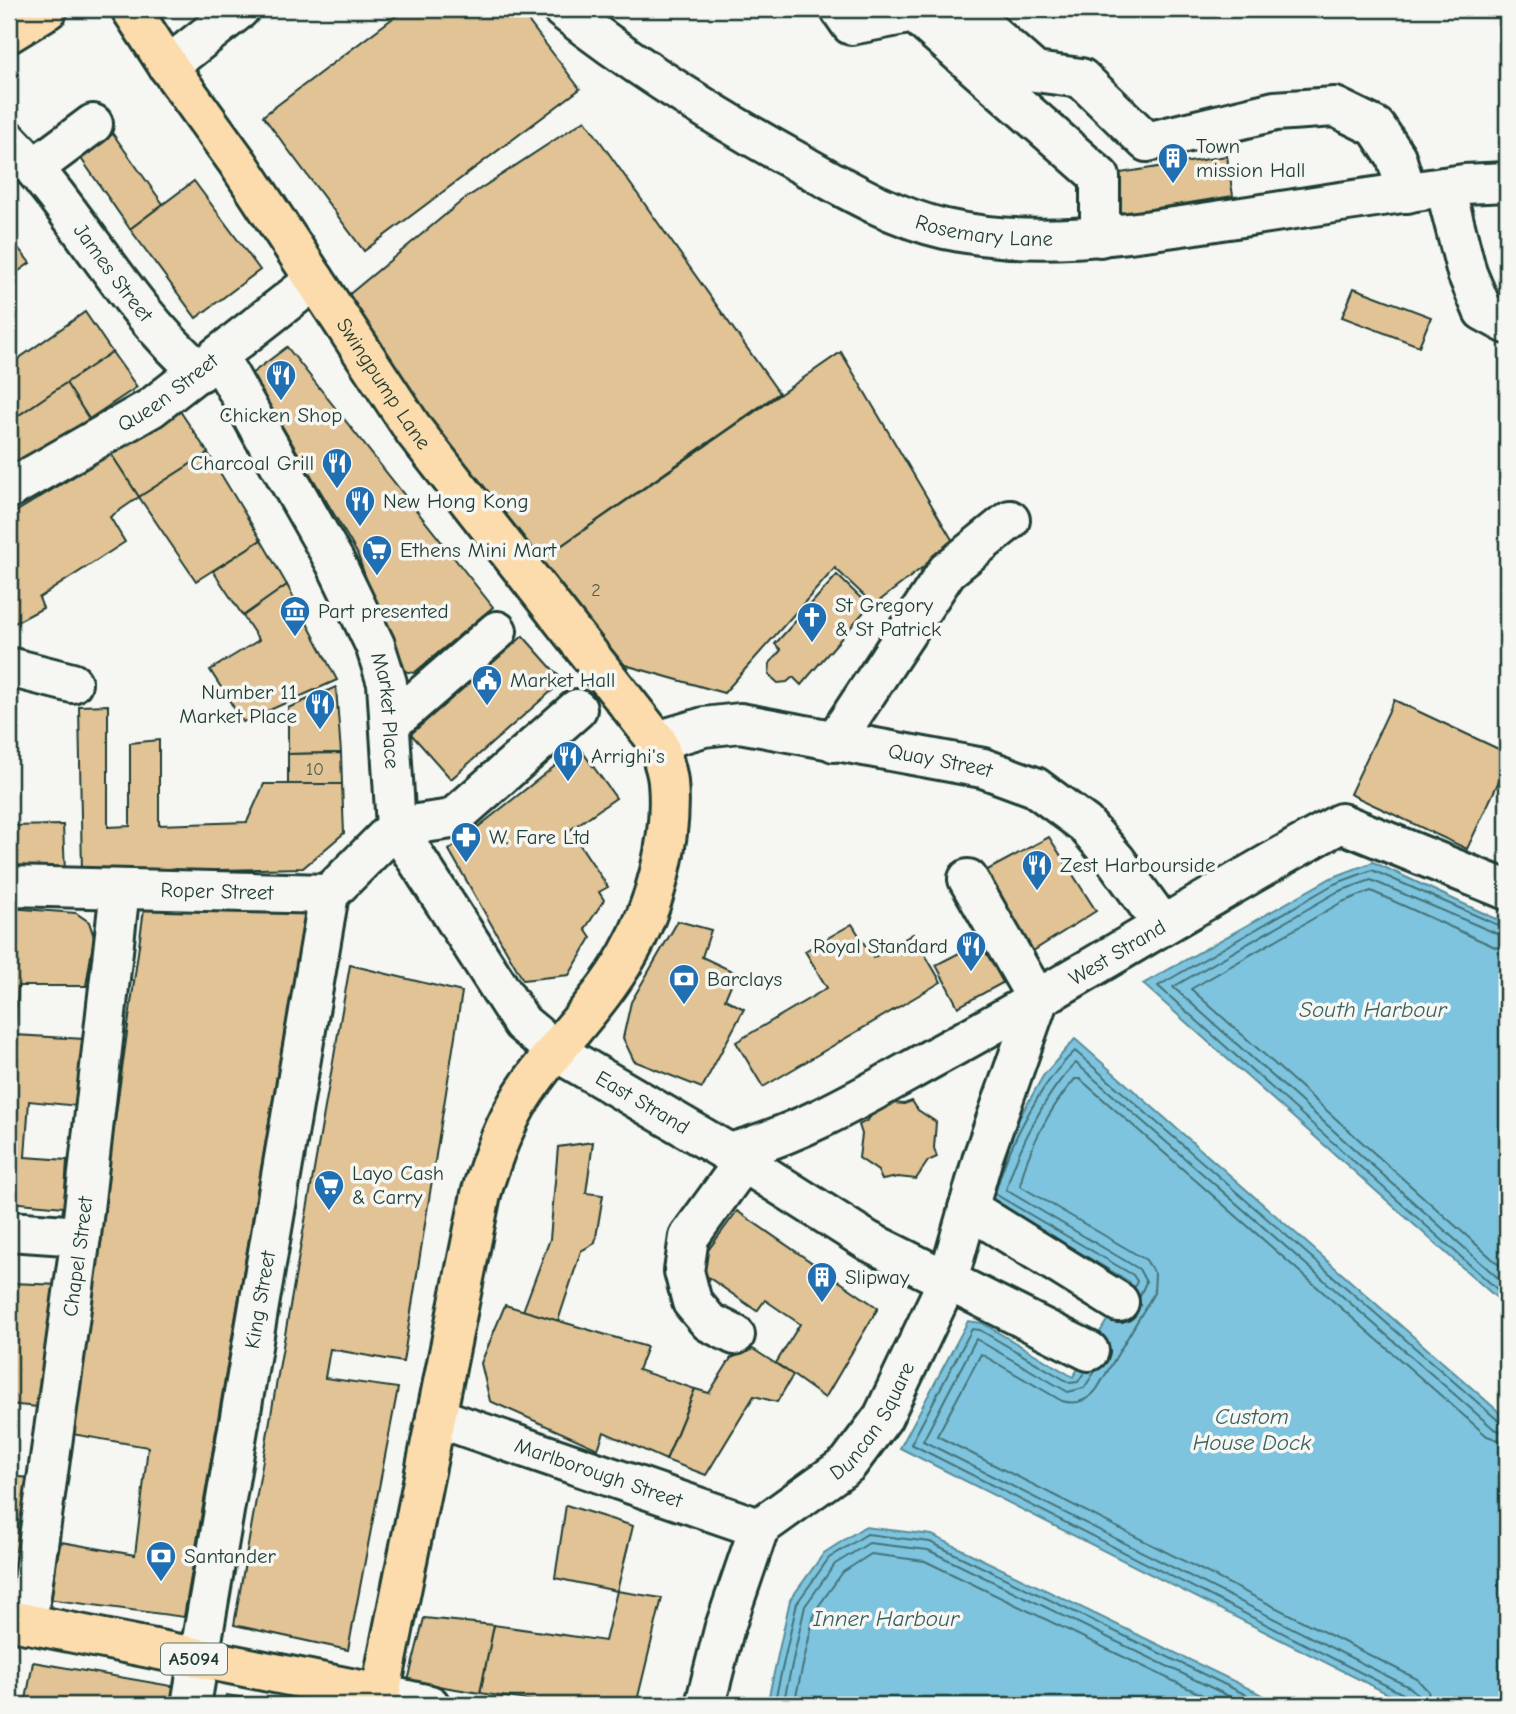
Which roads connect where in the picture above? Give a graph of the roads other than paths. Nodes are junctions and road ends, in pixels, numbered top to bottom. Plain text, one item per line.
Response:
1 (48, 9) edge
2 (131, 9) edge
3 (240, 9) edge
4 (562, 9) edge
5 (840, 9) edge
6 (964, 9) edge
7 (9, 33) edge
8 (168, 66) junction
9 (93, 124) dead end
10 (22, 155) edge
11 (1507, 182) edge
12 (1455, 185) junction
13 (1406, 192) junction
14 (1100, 237) junction
15 (316, 280) junction
16 (1507, 324) edge
17 (209, 364) junction
18 (9, 489) edge
19 (1010, 520) dead end
20 (497, 631) dead end
21 (9, 667) edge
22 (72, 683) dead end
23 (577, 709) dead end
24 (391, 723) junction
25 (657, 741) junction
26 (834, 742) junction
27 (396, 827) junction
28 (968, 879) dead end
29 (9, 886) edge
30 (120, 889) junction
31 (1507, 890) edge
32 (329, 894) junction
33 (1162, 924) junction
34 (1038, 1001) junction
35 (557, 1052) junction
36 (735, 1158) junction
37 (968, 1208) junction
38 (9, 1231) edge
39 (81, 1236) junction
40 (948, 1280) junction
41 (1119, 1302) dead end
42 (735, 1335) dead end
43 (1089, 1351) dead end
44 (436, 1417) junction
45 (760, 1528) junction
46 (18, 1622) edge
47 (198, 1660) junction
48 (379, 1700) edge
49 (191, 1705) edge
50 (430, 1705) edge
51 (705, 1705) edge

1 - 7 main road
2 - 8 main road, Swingpump Lane
3 - 8 street
4 - 14 street, Rosemary Lane
5 - 14 street
6 - 13 street
8 - 15 main road, Swingpump Lane
9 - 10 street, James Street
10 - 17 street, James Street
11 - 12 street, Rosemary Lane
12 - 13 street, Rosemary Lane
12 - 16 street
13 - 14 street, Rosemary Lane
15 - 17 street, Queen Street
15 - 25 main road, Swingpump Lane
17 - 18 street, Queen Street
17 - 24 street, Market Place
19 - 26 street
20 - 24 street
21 - 22 street
23 - 27 street
24 - 27 street, Market Place
25 - 26 street, Quay Street
25 - 35 main road
26 - 33 street, Quay Street
27 - 32 street
27 - 35 street, Market Place
28 - 34 street
29 - 30 street, Roper Street
30 - 32 street, Roper Street
30 - 39 street, Chapel Street
31 - 33 street, West Strand
32 - 47 street, King Street
33 - 34 street, West Strand
34 - 36 street, West Strand
34 - 37 street, Duncan Square
35 - 36 street, East Strand
35 - 44 main road
36 - 40 street
36 - 42 street
37 - 40 street, Duncan Square
37 - 41 street
38 - 39 street
39 - 46 street, Chapel Street
40 - 43 street
40 - 45 street, Duncan Square
44 - 45 street, Marlborough Street
44 - 48 main road
45 - 51 street
46 - 47 main road, A5094
47 - 48 main road, A5094
47 - 49 street, King Street
48 - 50 street

